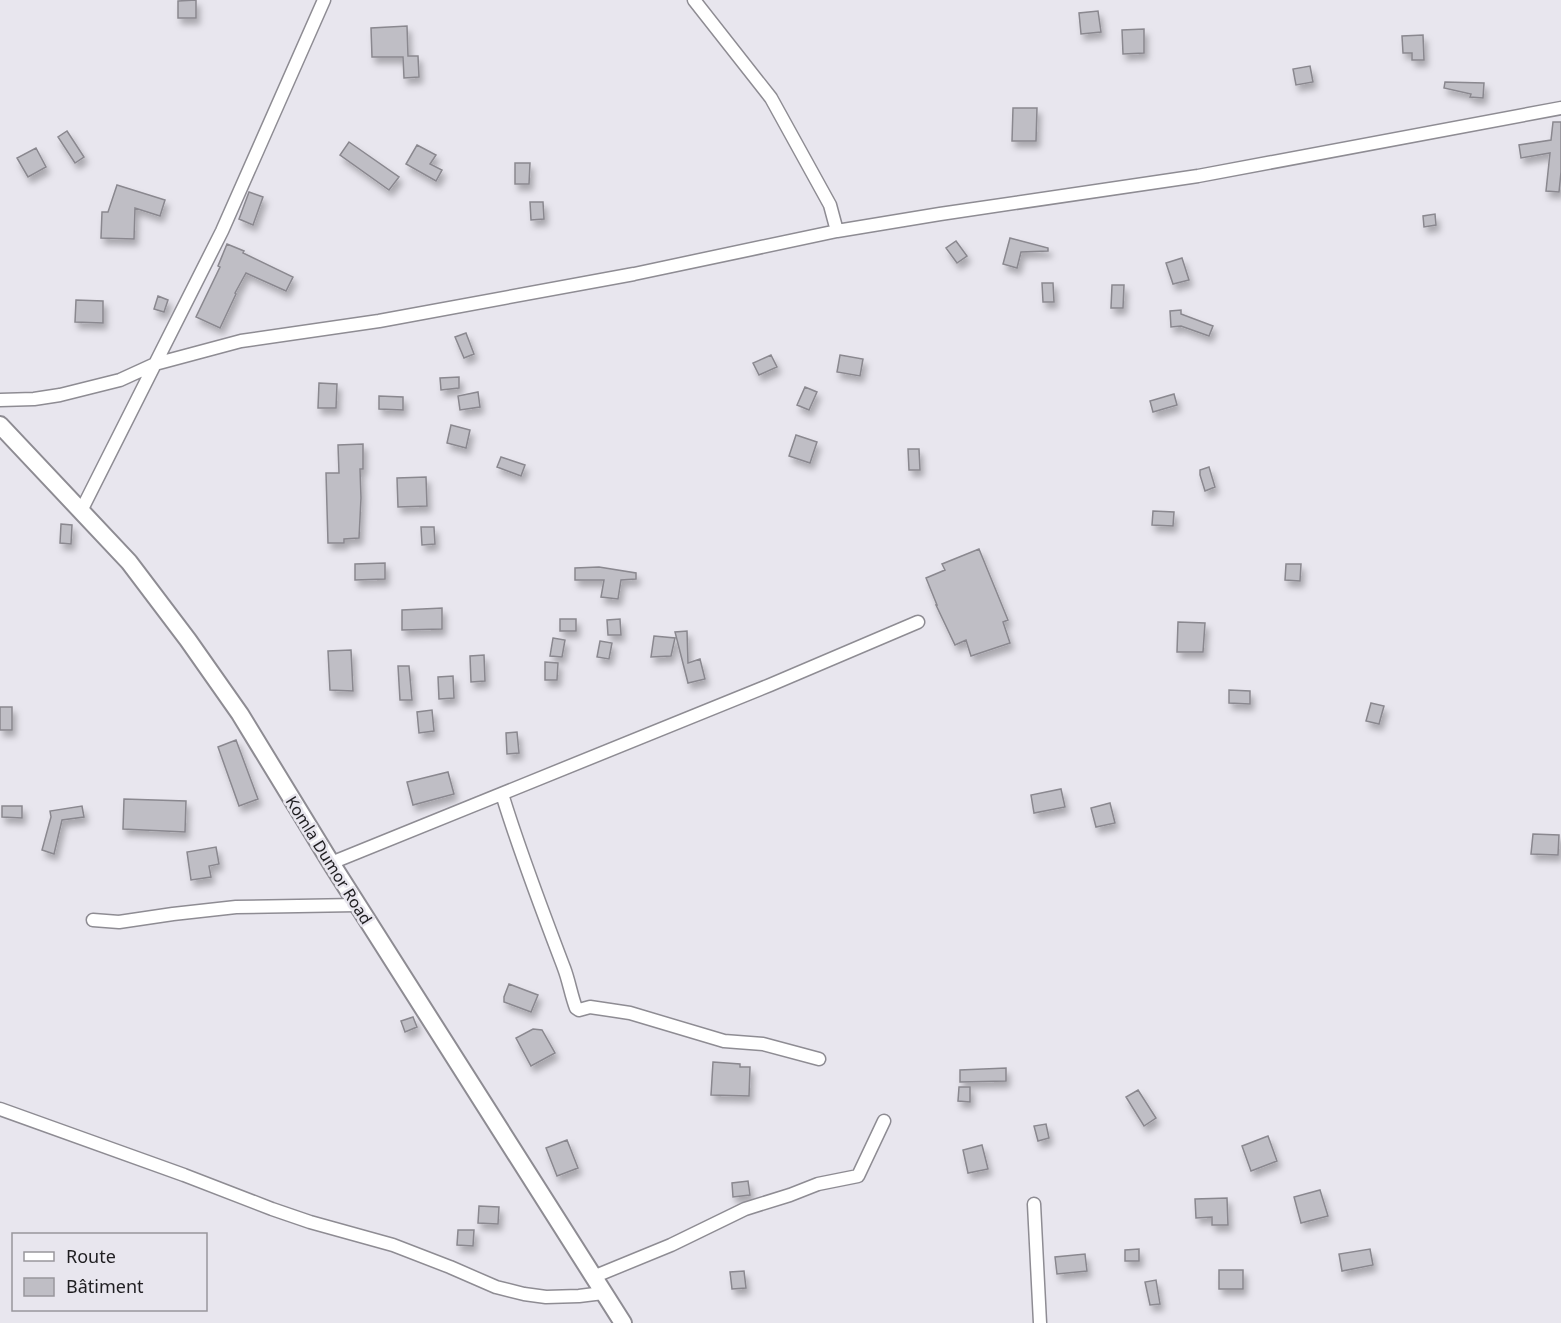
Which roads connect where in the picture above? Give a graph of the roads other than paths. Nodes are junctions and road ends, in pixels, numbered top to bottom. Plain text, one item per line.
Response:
1 (324, 0) edge
2 (694, 0) edge
3 (1561, 108) edge
4 (837, 231) junction
5 (155, 364) junction
6 (0, 400) edge
7 (0, 425) edge
8 (81, 511) junction
9 (918, 622) dead end
10 (502, 794) junction
11 (330, 863) junction
12 (357, 905) junction
13 (93, 920) dead end
14 (819, 1059) dead end
15 (0, 1109) edge
16 (884, 1121) dead end
17 (1034, 1204) dead end
18 (593, 1277) junction
19 (603, 1293) junction
20 (622, 1323) edge
21 (1040, 1323) edge

1 - 5 street
2 - 4 street
3 - 4 street
4 - 5 street
5 - 6 street
5 - 8 street
7 - 8 street, Komla Dumor Road
8 - 11 street, Komla Dumor Road
9 - 10 street
10 - 11 street
10 - 14 street
11 - 12 street, Komla Dumor Road
12 - 13 street
12 - 18 street, Komla Dumor Road
15 - 19 street
16 - 18 street
17 - 21 street
18 - 19 street, Komla Dumor Road
19 - 20 street, Komla Dumor Road

